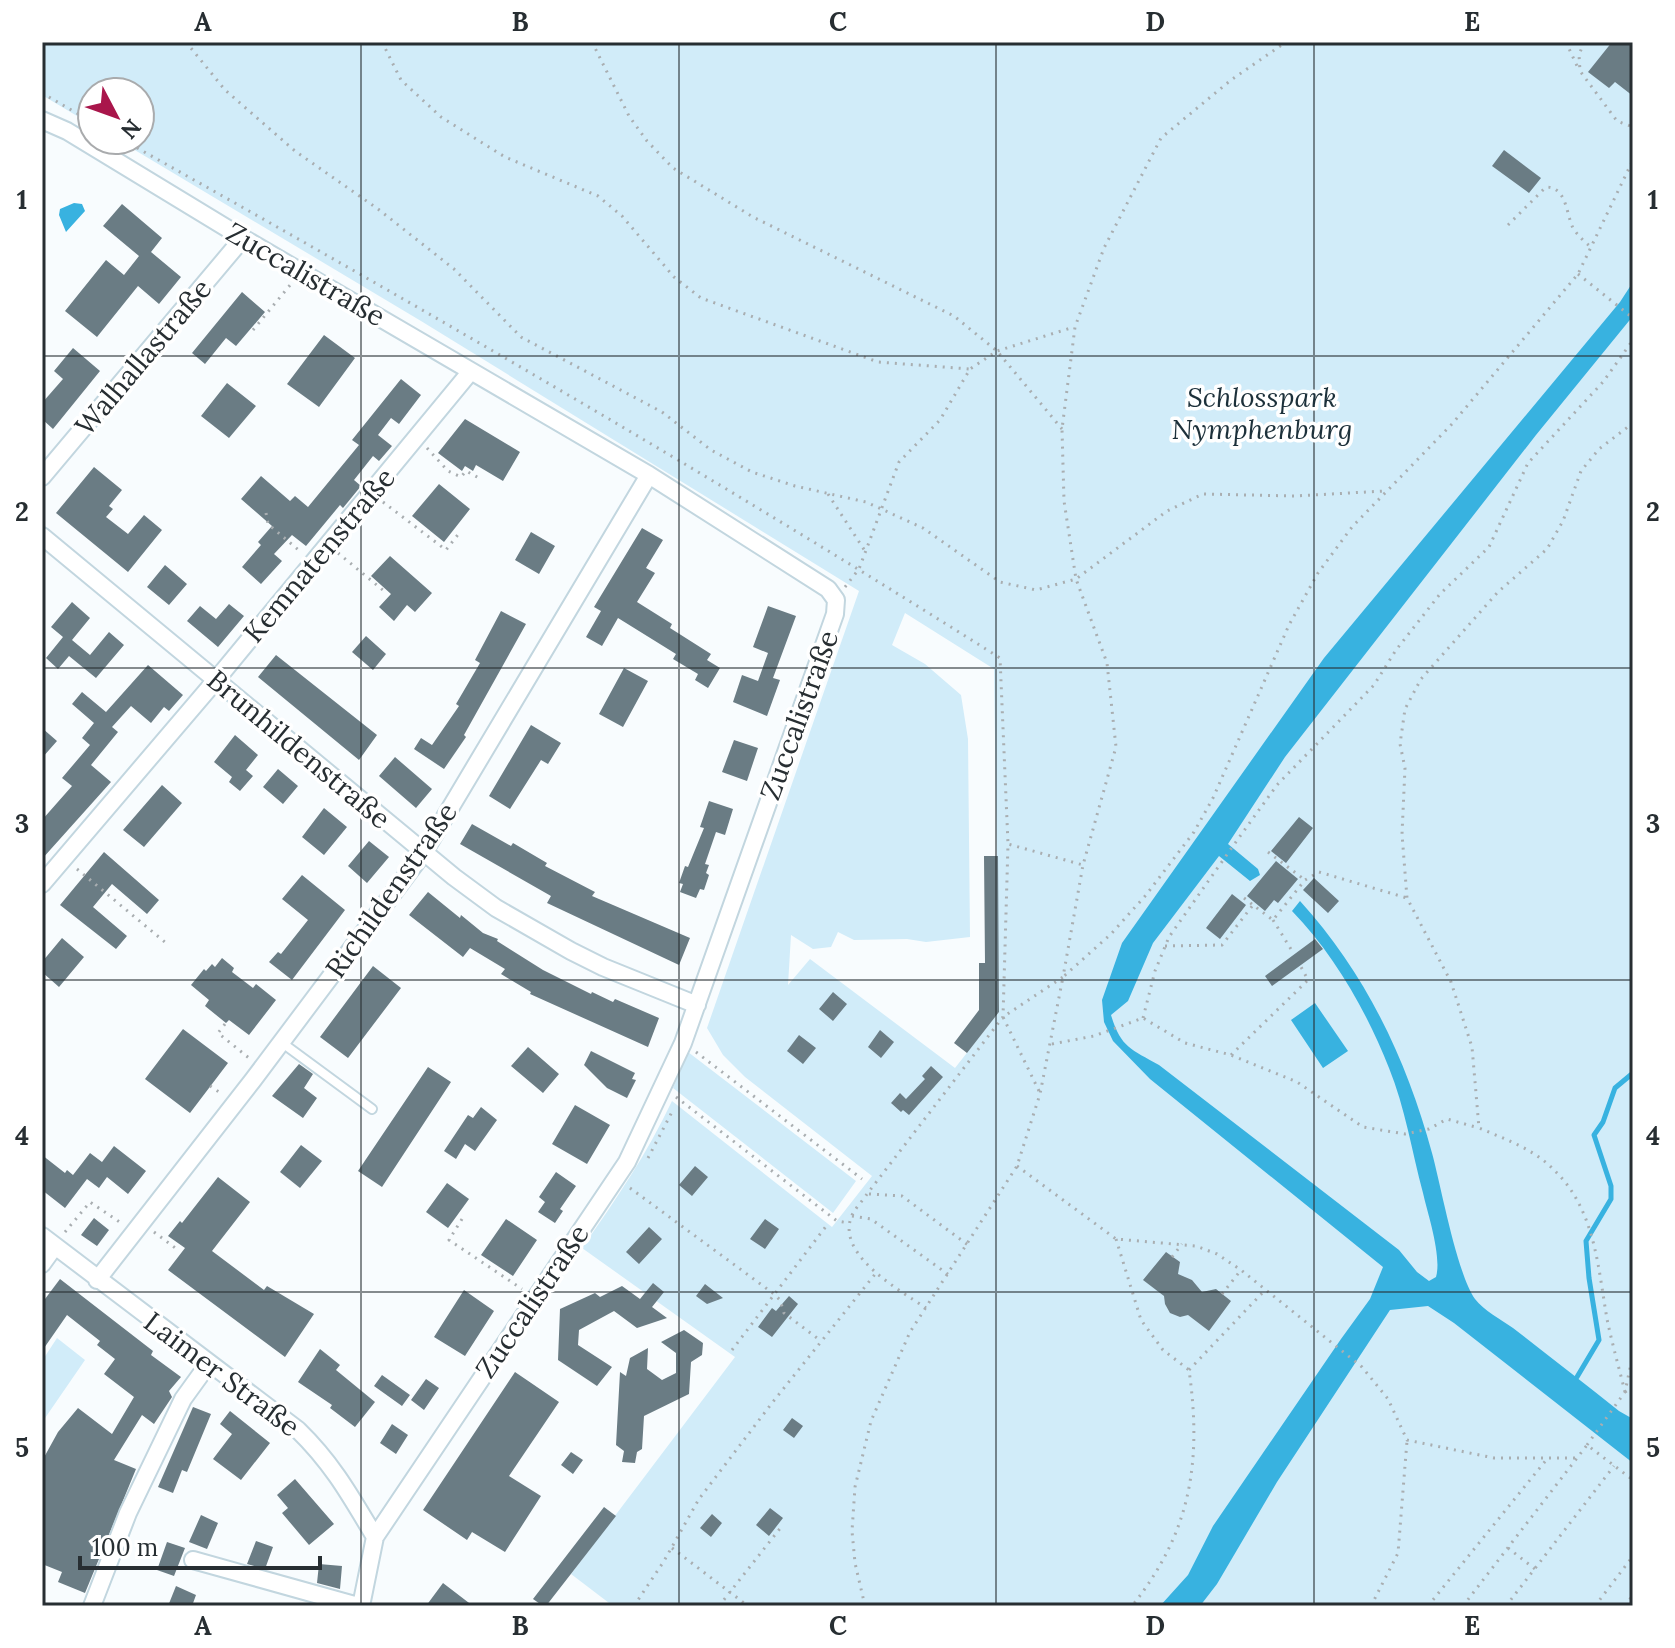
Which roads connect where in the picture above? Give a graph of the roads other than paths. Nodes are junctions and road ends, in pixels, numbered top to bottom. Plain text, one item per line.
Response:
1 (42, 120) edge
2 (243, 238) junction
3 (471, 371) junction
4 (649, 475) junction
5 (42, 477) edge
6 (42, 536) edge
7 (216, 680) junction
8 (424, 852) junction
9 (42, 884) edge
10 (697, 1005) junction
11 (281, 1042) junction
12 (372, 1109) dead end
13 (48, 1241) edge
14 (42, 1264) edge
15 (97, 1280) junction
16 (209, 1363) junction
17 (375, 1537) junction
18 (193, 1560) dead end
19 (92, 1606) edge
20 (360, 1606) edge

1 - 2 street, Zuccalistraße
2 - 3 street, Zuccalistraße
2 - 5 street, Walhallastraße
3 - 4 street, Zuccalistraße
3 - 7 street, Kemnatenstraße
4 - 8 street, Richildenstraße
4 - 10 street, Zuccalistraße
6 - 7 street, Brunhildenstraße
7 - 8 street, Brunhildenstraße
7 - 9 street, Kemnatenstraße
8 - 10 street, Brunhildenstraße
8 - 11 street, Richildenstraße
10 - 17 street, Zuccalistraße
11 - 12 lane
11 - 15 street, Richildenstraße
13 - 14 street
13 - 15 street, Laimer Straße
15 - 16 street, Laimer Straße
16 - 17 street, Laimer Straße
16 - 19 street
17 - 20 street, Zuccalistraße
18 - 20 street

